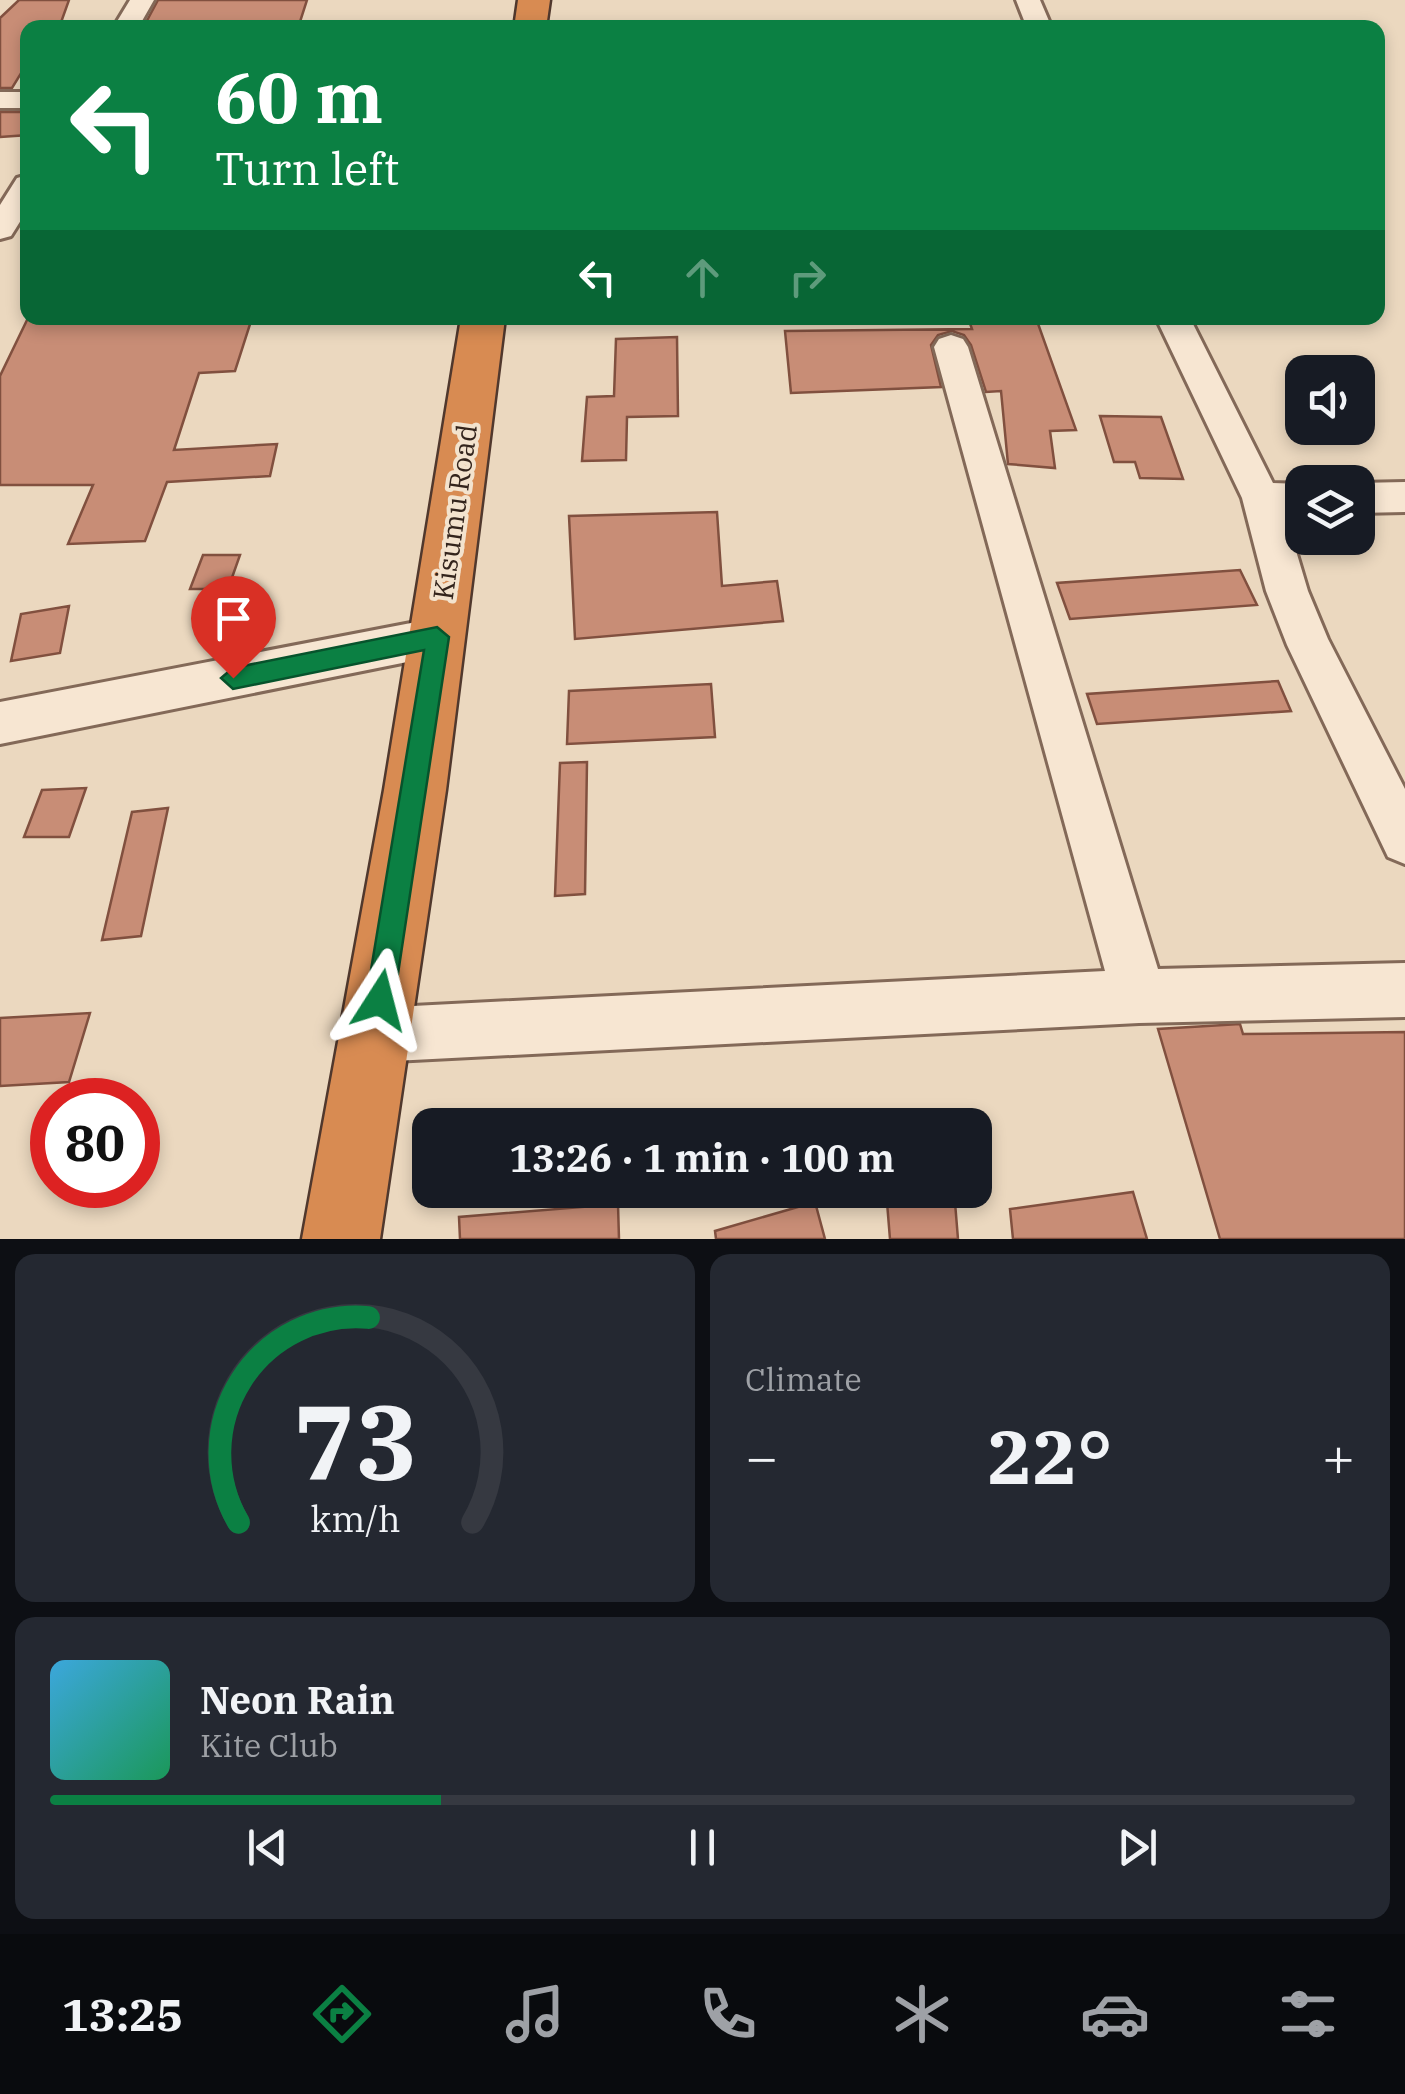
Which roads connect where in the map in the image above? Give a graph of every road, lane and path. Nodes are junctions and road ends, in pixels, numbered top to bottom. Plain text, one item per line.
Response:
1 (20, 197) edge
2 (0, 229) edge
3 (482, 325) edge
4 (1177, 325) edge
5 (951, 347) dead end
6 (1405, 497) edge
7 (1282, 498) edge
8 (1375, 498) edge
9 (437, 637) junction
10 (0, 723) edge
11 (1405, 840) edge
12 (1405, 990) edge
13 (1139, 996) junction
14 (374, 1035) junction
15 (341, 1239) edge

1 - 2 street
3 - 9 highway, Kisumu Road
4 - 7 street
5 - 13 street
6 - 8 street
7 - 11 street
9 - 10 street
9 - 14 highway, Kisumu Road
12 - 13 street
13 - 14 street
14 - 15 highway, Kisumu Road

